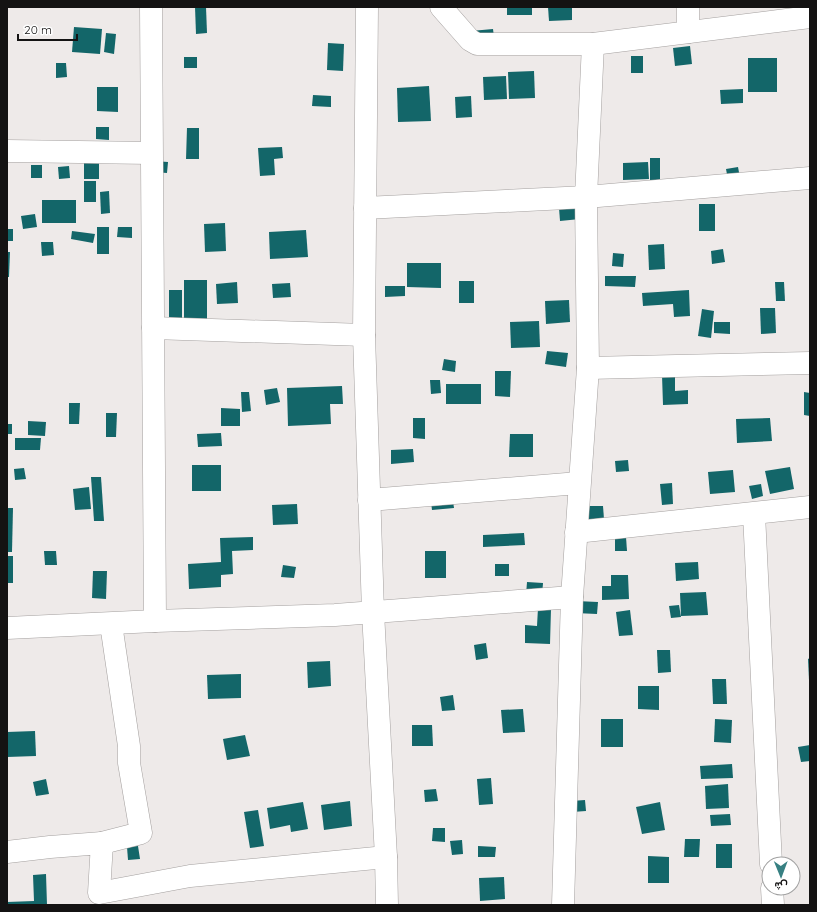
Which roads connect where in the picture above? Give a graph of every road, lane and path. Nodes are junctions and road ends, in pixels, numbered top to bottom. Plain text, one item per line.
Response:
1 (151, 7) edge
2 (367, 7) edge
3 (441, 7) edge
4 (688, 7) edge
5 (810, 17) edge
6 (688, 32) junction
7 (592, 44) junction
8 (7, 151) edge
9 (151, 153) junction
10 (810, 178) edge
11 (586, 197) junction
12 (365, 208) junction
13 (153, 328) junction
14 (364, 334) junction
15 (810, 363) edge
16 (588, 368) junction
17 (579, 483) junction
18 (369, 500) junction
19 (810, 507) edge
20 (754, 514) junction
21 (576, 532) junction
22 (572, 597) junction
23 (373, 612) junction
24 (155, 621) junction
25 (111, 624) junction
26 (7, 628) edge
27 (102, 843) junction
28 (7, 852) edge
29 (771, 856) edge
30 (386, 857) junction
31 (387, 905) edge
32 (563, 905) edge

1 - 9 street
2 - 12 street
3 - 7 street
4 - 6 street
5 - 6 street
6 - 7 street
7 - 11 street
8 - 9 street
9 - 13 street
10 - 11 street
11 - 12 street
11 - 16 street
12 - 14 street
13 - 14 street
13 - 24 street
14 - 18 street
15 - 16 street
16 - 17 street
17 - 18 street
17 - 21 street
18 - 23 street
19 - 20 street
20 - 21 street
20 - 29 street
21 - 22 street
22 - 23 street
22 - 32 street
23 - 24 street
23 - 30 street
24 - 25 street
25 - 26 street
25 - 27 street
27 - 28 street
27 - 30 street
30 - 31 street

